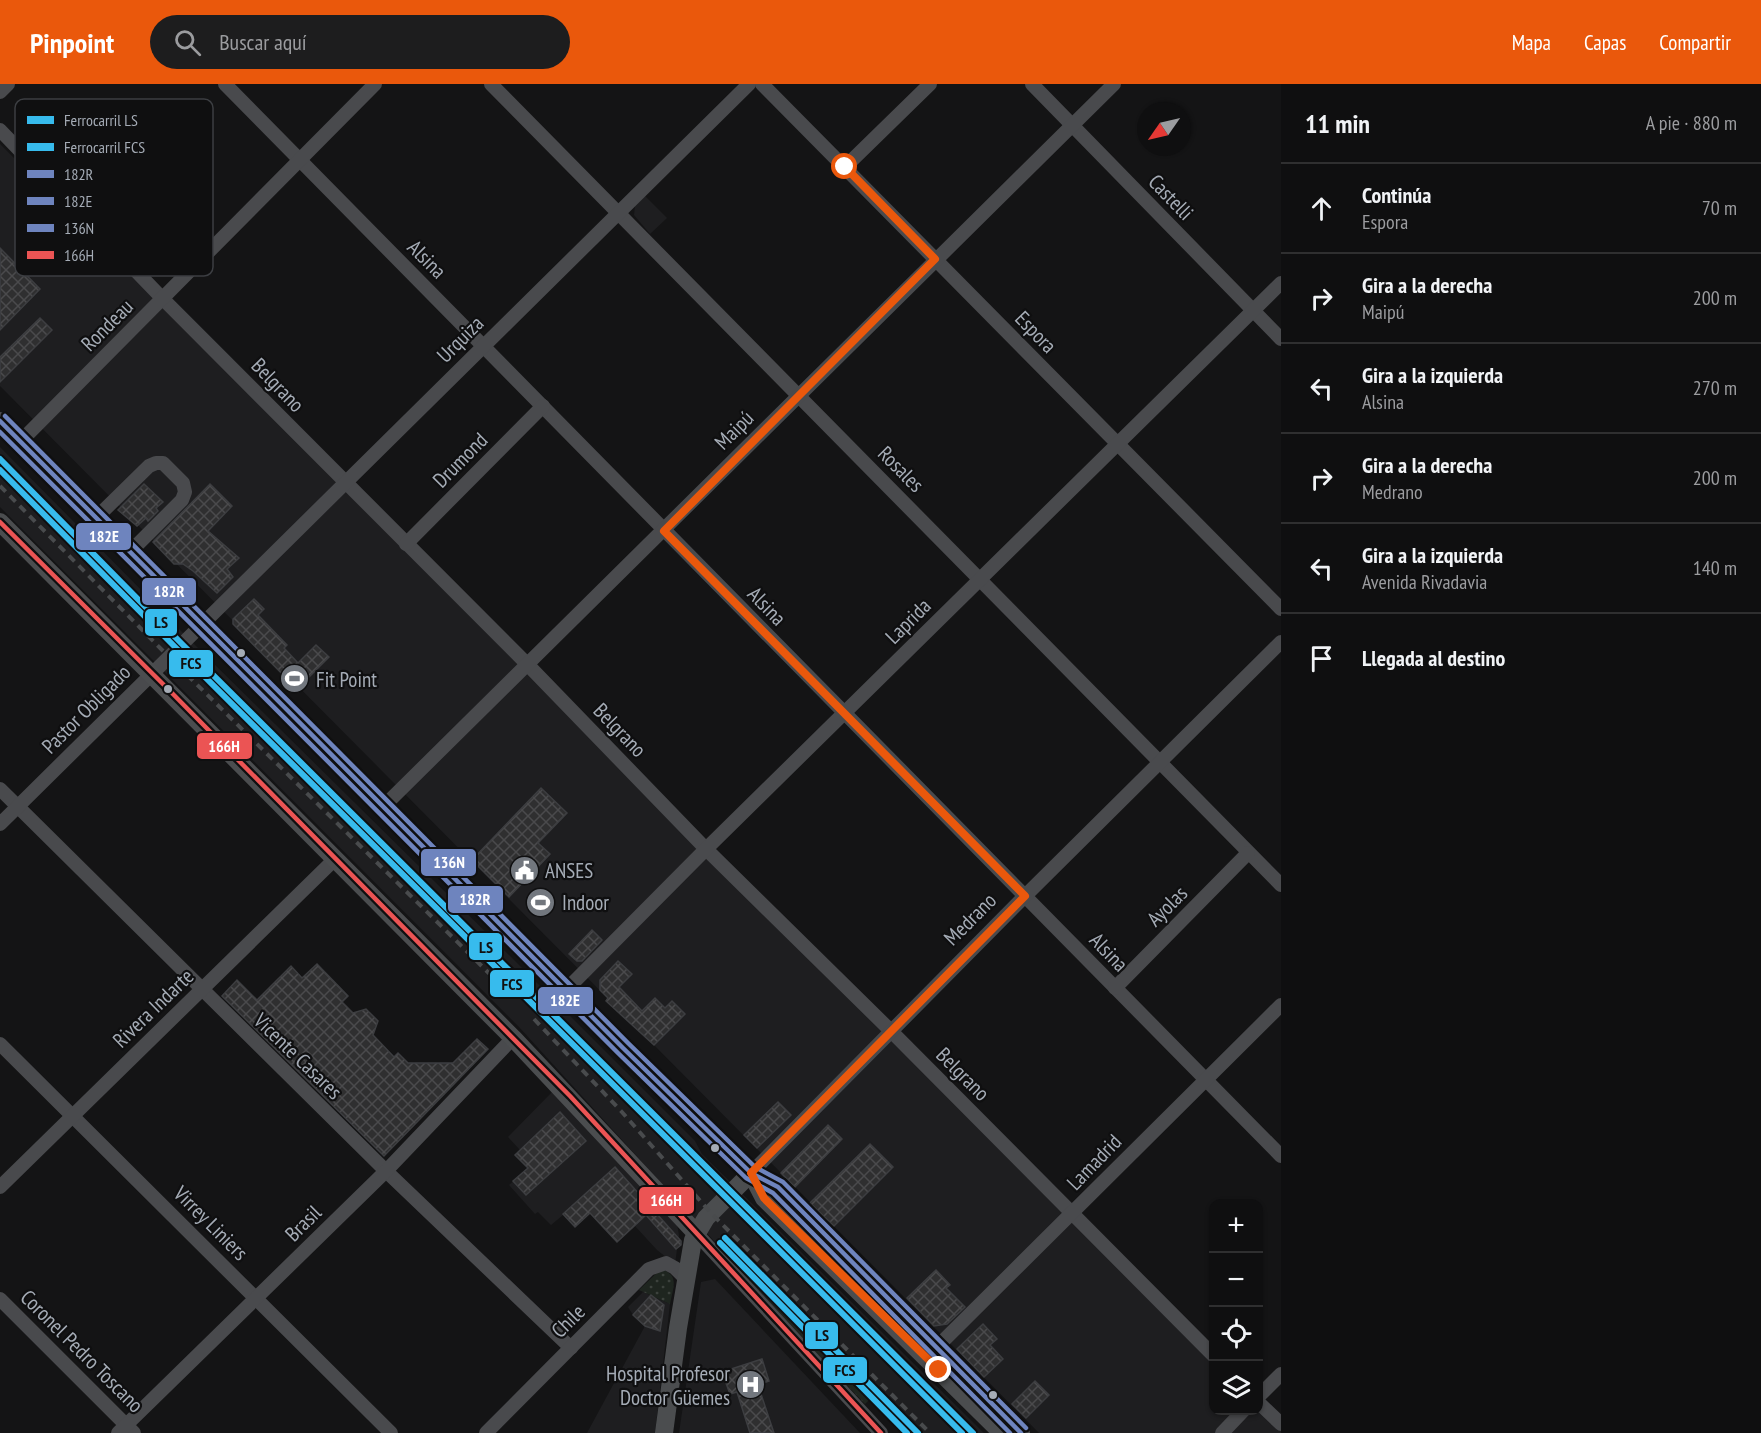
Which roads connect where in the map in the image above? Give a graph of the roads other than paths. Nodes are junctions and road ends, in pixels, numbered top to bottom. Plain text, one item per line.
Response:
1 (8, 84) edge
2 (225, 84) edge
3 (375, 84) edge
4 (491, 84) edge
5 (749, 84) edge
6 (762, 84) edge
7 (930, 84) edge
8 (1032, 84) edge
9 (1114, 84) edge
10 (0, 92) edge
11 (1073, 126) junction
12 (0, 130) edge
13 (15, 146) edge
14 (300, 160) junction
15 (845, 167) junction
16 (619, 213) junction
17 (213, 247) edge
18 (935, 259) junction
19 (141, 276) edge
20 (184, 276) edge
21 (1281, 283) edge
22 (162, 298) junction
23 (1253, 311) junction
24 (1281, 339) edge
25 (483, 346) junction
26 (798, 396) junction
27 (543, 406) junction
28 (0, 421) edge
29 (20, 441) junction
30 (1117, 445) junction
31 (345, 483) junction
32 (96, 518) junction
33 (0, 522) edge
34 (664, 531) junction
35 (406, 544) junction
36 (130, 552) junction
37 (980, 579) junction
38 (1281, 609) edge
39 (202, 625) junction
40 (1281, 642) edge
41 (528, 665) junction
42 (152, 674) junction
43 (843, 714) junction
44 (1160, 762) junction
45 (0, 789) edge
46 (384, 806) junction
47 (17, 807) junction
48 (0, 824) edge
49 (706, 849) junction
50 (1248, 853) junction
51 (335, 859) junction
52 (1281, 885) edge
53 (1025, 896) junction
54 (1115, 988) junction
55 (202, 990) junction
56 (566, 990) junction
57 (1281, 1005) edge
58 (891, 1031) junction
59 (513, 1038) junction
60 (0, 1044) edge
61 (1204, 1080) junction
62 (73, 1116) junction
63 (1281, 1156) edge
64 (386, 1171) junction
65 (751, 1173) junction
66 (0, 1187) edge
67 (1073, 1214) junction
68 (696, 1233) junction
69 (686, 1279) junction
70 (256, 1298) junction
71 (0, 1299) edge
72 (571, 1348) junction
73 (936, 1348) junction
74 (1209, 1351) edge
75 (1281, 1374) edge
76 (1263, 1391) edge
77 (1263, 1407) edge
78 (1240, 1415) edge
79 (986, 1416) junction
80 (1281, 1424) edge
81 (126, 1430) edge
82 (391, 1433) edge
83 (486, 1433) edge
84 (664, 1433) edge
85 (881, 1433) edge
86 (996, 1433) edge
87 (1002, 1433) edge
88 (1021, 1433) edge
89 (1222, 1433) edge

1 - 10 street
2 - 14 street, Alsina
3 - 14 street, Rondeau
4 - 16 street, Rosales
5 - 16 street, Urquiza
6 - 15 street, Espora
7 - 15 street
8 - 11 street, Castelli
9 - 11 street, Maipú
11 - 18 street, Maipú
11 - 23 street, Castelli
12 - 13 street, Belgrano
14 - 17 street, Rondeau
14 - 25 street, Alsina
15 - 18 street, Espora
16 - 25 street, Urquiza
16 - 26 street, Rosales
18 - 26 street, Maipú
18 - 30 street, Espora
19 - 22 street, Belgrano
20 - 22 street, Rondeau
21 - 23 street, Laprida
22 - 29 street, Rondeau
22 - 31 street, Belgrano
23 - 24 street, Castelli
23 - 30 street, Laprida
25 - 27 street, Alsina
25 - 31 street, Urquiza
26 - 34 street, Maipú
26 - 37 street, Rosales
27 - 34 street, Alsina
27 - 35 street, Drumond
28 - 29 main road
29 - 32 main road
30 - 37 street, Laprida
30 - 38 street, Espora
31 - 35 street, Belgrano
31 - 39 street, Urquiza
32 - 36 main road
32 - 36 street
33 - 42 main road
34 - 41 street, Maipú
34 - 43 street, Alsina
35 - 41 street, Belgrano
36 - 39 main road
37 - 43 street, Laprida
37 - 44 street, Rosales
39 - 42 street, Pastor Obligado
39 - 46 main road
40 - 44 street, Medrano
41 - 46 street, Maipú
41 - 49 street, Belgrano
42 - 47 street, Pastor Obligado
42 - 51 main road
43 - 49 street, Laprida
43 - 53 street, Alsina
44 - 50 street, Rosales
44 - 53 street, Medrano
45 - 47 street, Vicente Casares
46 - 56 main road
47 - 48 street, Pastor Obligado
47 - 55 street, Vicente Casares
49 - 56 street, Laprida
49 - 58 street, Belgrano
50 - 52 street, Rosales
50 - 54 street, Ayolas
51 - 55 street, Rivera Indarte
51 - 59 main road
53 - 54 street, Alsina
53 - 58 street, Medrano
54 - 61 street, Alsina
55 - 62 street, Rivera Indarte
55 - 64 street, Vicente Casares
56 - 65 main road
57 - 61 street, Lamadrid
58 - 65 street, Medrano
58 - 67 street, Belgrano
59 - 64 street, Brasil
59 - 68 main road
60 - 62 street, Virrey Liniers
61 - 63 street, Alsina
61 - 67 street, Lamadrid
62 - 66 street, Rivera Indarte
62 - 70 street, Virrey Liniers
64 - 70 street, Brasil
64 - 72 street, Vicente Casares
65 - 68 main road, Medrano
65 - 73 main road
65 - 79 main road
67 - 73 street, Lamadrid
67 - 74 street, Belgrano
68 - 69 main road
68 - 85 street
69 - 72 street, Chile
69 - 84 main road
70 - 81 street, Brasil
70 - 82 street, Virrey Liniers
71 - 81 street, Coronel Pedro Toscano
72 - 83 street, Chile
73 - 88 main road
75 - 76 street
77 - 80 street
78 - 89 street
79 - 86 street
79 - 87 main road

